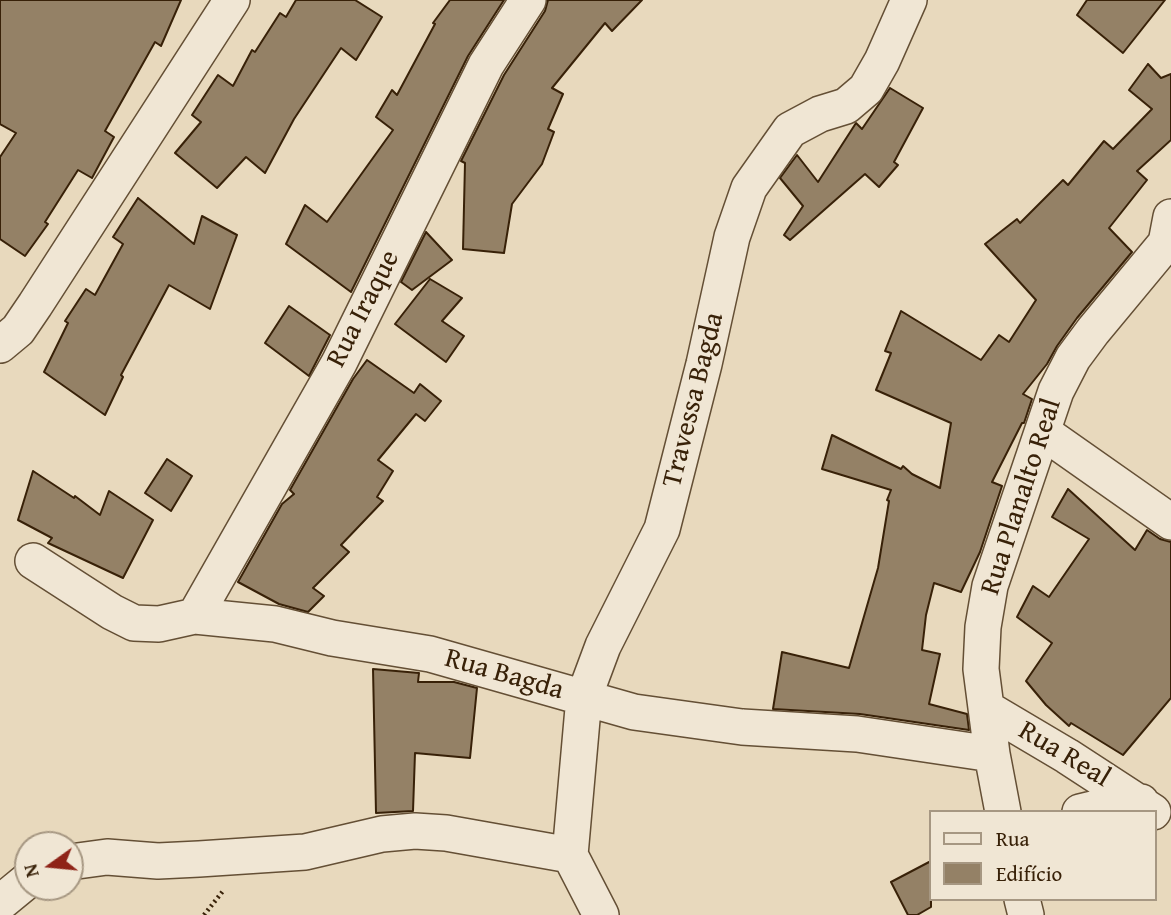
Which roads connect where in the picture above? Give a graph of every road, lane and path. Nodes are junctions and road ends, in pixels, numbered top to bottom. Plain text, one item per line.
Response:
1 (232, 0) edge
2 (528, 0) edge
3 (909, 0) edge
4 (1169, 235) edge
5 (0, 345) edge
6 (1043, 432) junction
7 (1171, 522) edge
8 (33, 561) dead end
9 (195, 615) junction
10 (584, 697) junction
11 (986, 708) junction
12 (992, 754) junction
13 (1150, 809) edge
14 (1003, 810) edge
15 (1088, 810) edge
16 (1157, 814) edge
17 (1171, 825) edge
18 (569, 855) junction
19 (84, 860) edge
20 (14, 892) edge
21 (0, 903) edge
22 (601, 915) edge

1 - 5 street
2 - 9 street, Rua Iraque
3 - 10 street, Travessa Bagda
4 - 6 street, Rua Planalto Real
6 - 7 street
6 - 11 street, Rua Planalto Real
8 - 9 street, Rua Bagda
9 - 10 street, Rua Bagda
10 - 12 street, Rua Bagda
10 - 18 street, Travessa Bagda
11 - 12 street, Rua Planalto Real
11 - 13 street, Rua Real
12 - 14 street, Rua Planalto Real
13 - 15 street, Rua Real
16 - 17 street, Rua Real
18 - 19 street
18 - 22 street
20 - 21 street

